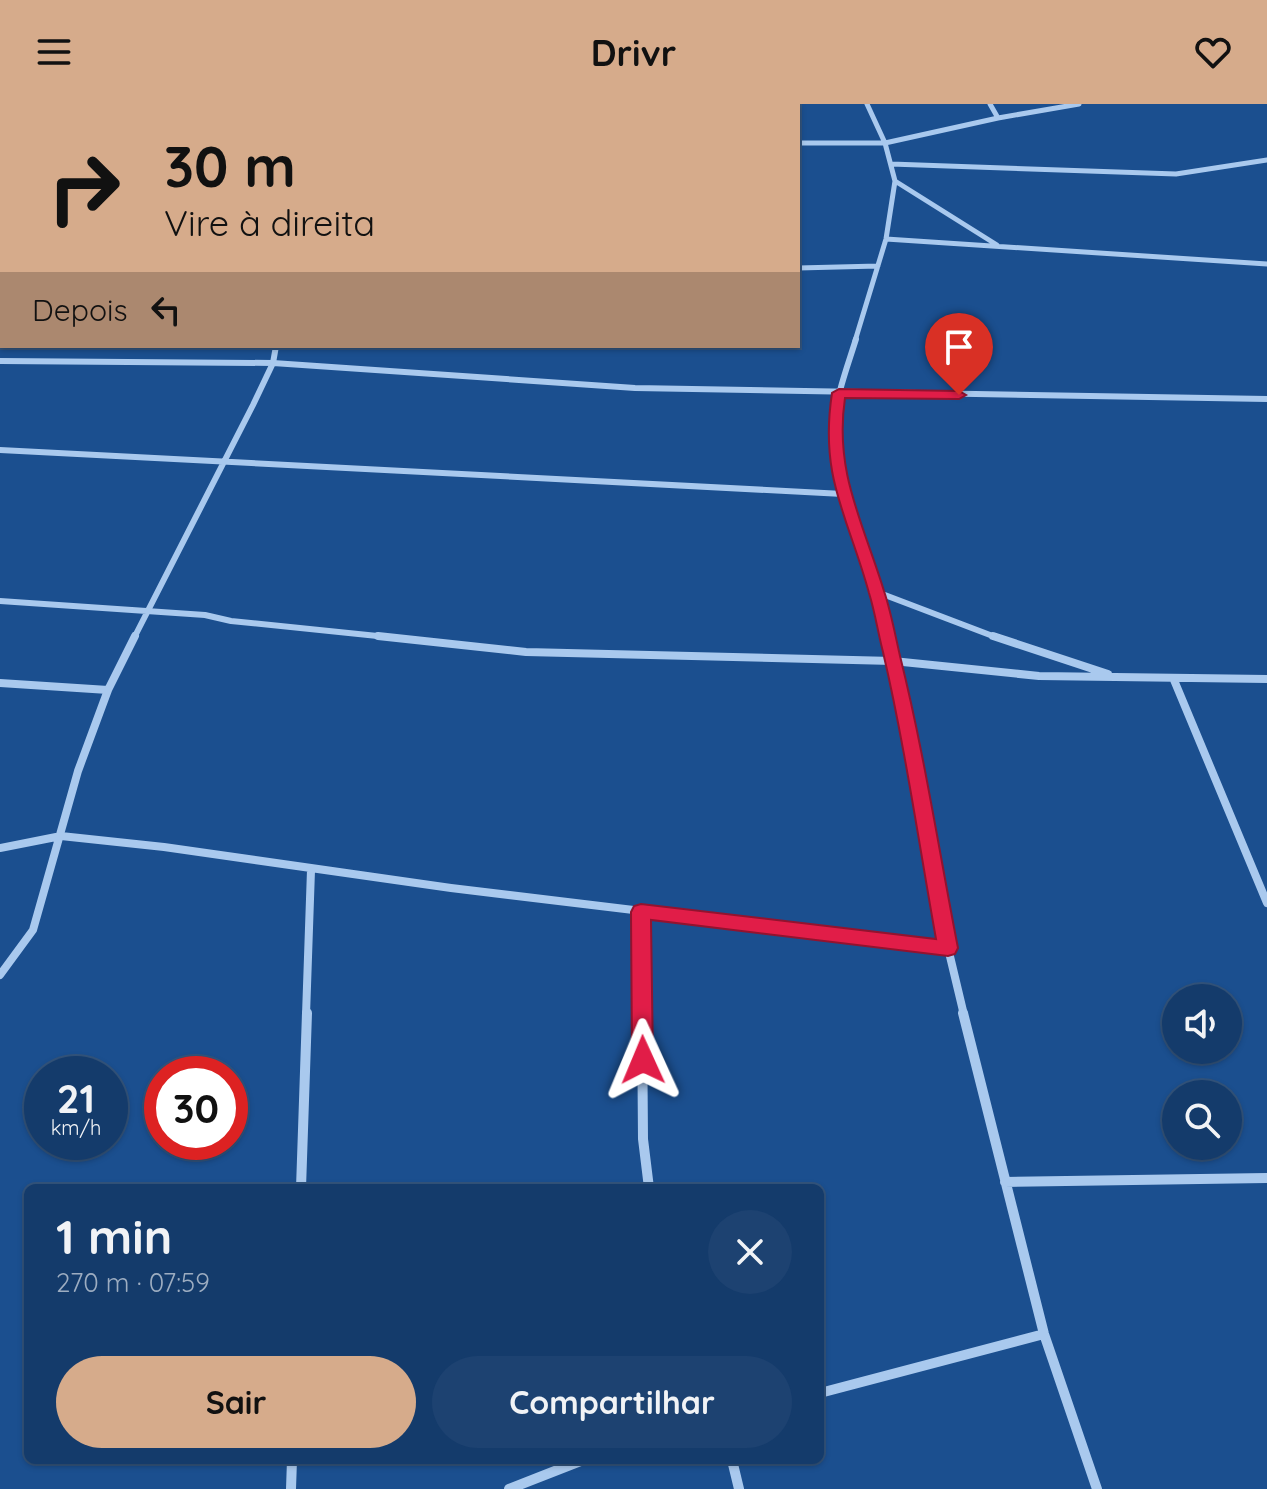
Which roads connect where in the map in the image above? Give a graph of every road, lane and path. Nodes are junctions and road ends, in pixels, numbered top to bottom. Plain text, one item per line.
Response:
1 (867, 104) edge
2 (990, 104) edge
3 (1079, 104) edge
4 (998, 118) junction
5 (800, 143) edge
6 (885, 143) junction
7 (1267, 160) edge
8 (891, 164) junction
9 (895, 181) junction
10 (886, 239) junction
11 (1001, 248) junction
12 (1267, 264) edge
13 (878, 266) junction
14 (800, 268) edge
15 (276, 348) edge
16 (0, 361) edge
17 (273, 363) junction
18 (839, 393) junction
19 (1267, 399) edge
20 (0, 450) edge
21 (223, 460) junction
22 (843, 494) junction
23 (877, 592) junction
24 (0, 601) edge
25 (150, 611) junction
26 (893, 661) junction
27 (1120, 678) junction
28 (1267, 679) edge
29 (1174, 680) junction
30 (0, 683) edge
31 (108, 690) junction
32 (61, 836) junction
33 (0, 848) edge
34 (311, 870) junction
35 (1267, 903) edge
36 (641, 912) junction
37 (948, 948) junction
38 (0, 975) edge
39 (1267, 1178) edge
40 (1005, 1182) junction
41 (301, 1184) edge
42 (649, 1184) edge
43 (1044, 1334) junction
44 (824, 1392) edge
45 (292, 1464) edge
46 (573, 1464) edge
47 (733, 1464) edge
48 (291, 1489) edge
49 (509, 1489) edge
50 (739, 1489) edge
51 (1097, 1489) edge

1 - 6 street
2 - 4 street
3 - 4 street
4 - 6 street
5 - 6 street
6 - 8 street
7 - 8 street
8 - 9 street
9 - 10 street
9 - 11 street
10 - 11 street
10 - 13 street
11 - 12 street
13 - 14 street
13 - 18 street
15 - 17 street
16 - 17 street
17 - 18 street
17 - 21 street
18 - 19 street
18 - 22 street
20 - 21 street
21 - 22 street
21 - 25 street
22 - 23 street
23 - 26 street
23 - 27 street
24 - 25 street
25 - 26 street
25 - 31 street
26 - 27 street
26 - 37 street
27 - 29 street
28 - 29 street
29 - 35 street
30 - 31 street
31 - 32 street
32 - 33 street
32 - 34 street
32 - 38 street
34 - 36 street
34 - 41 street
36 - 37 street
36 - 42 street
37 - 40 street
39 - 40 street
40 - 43 street
43 - 44 street
43 - 51 street
45 - 48 street
46 - 49 street
47 - 50 street

